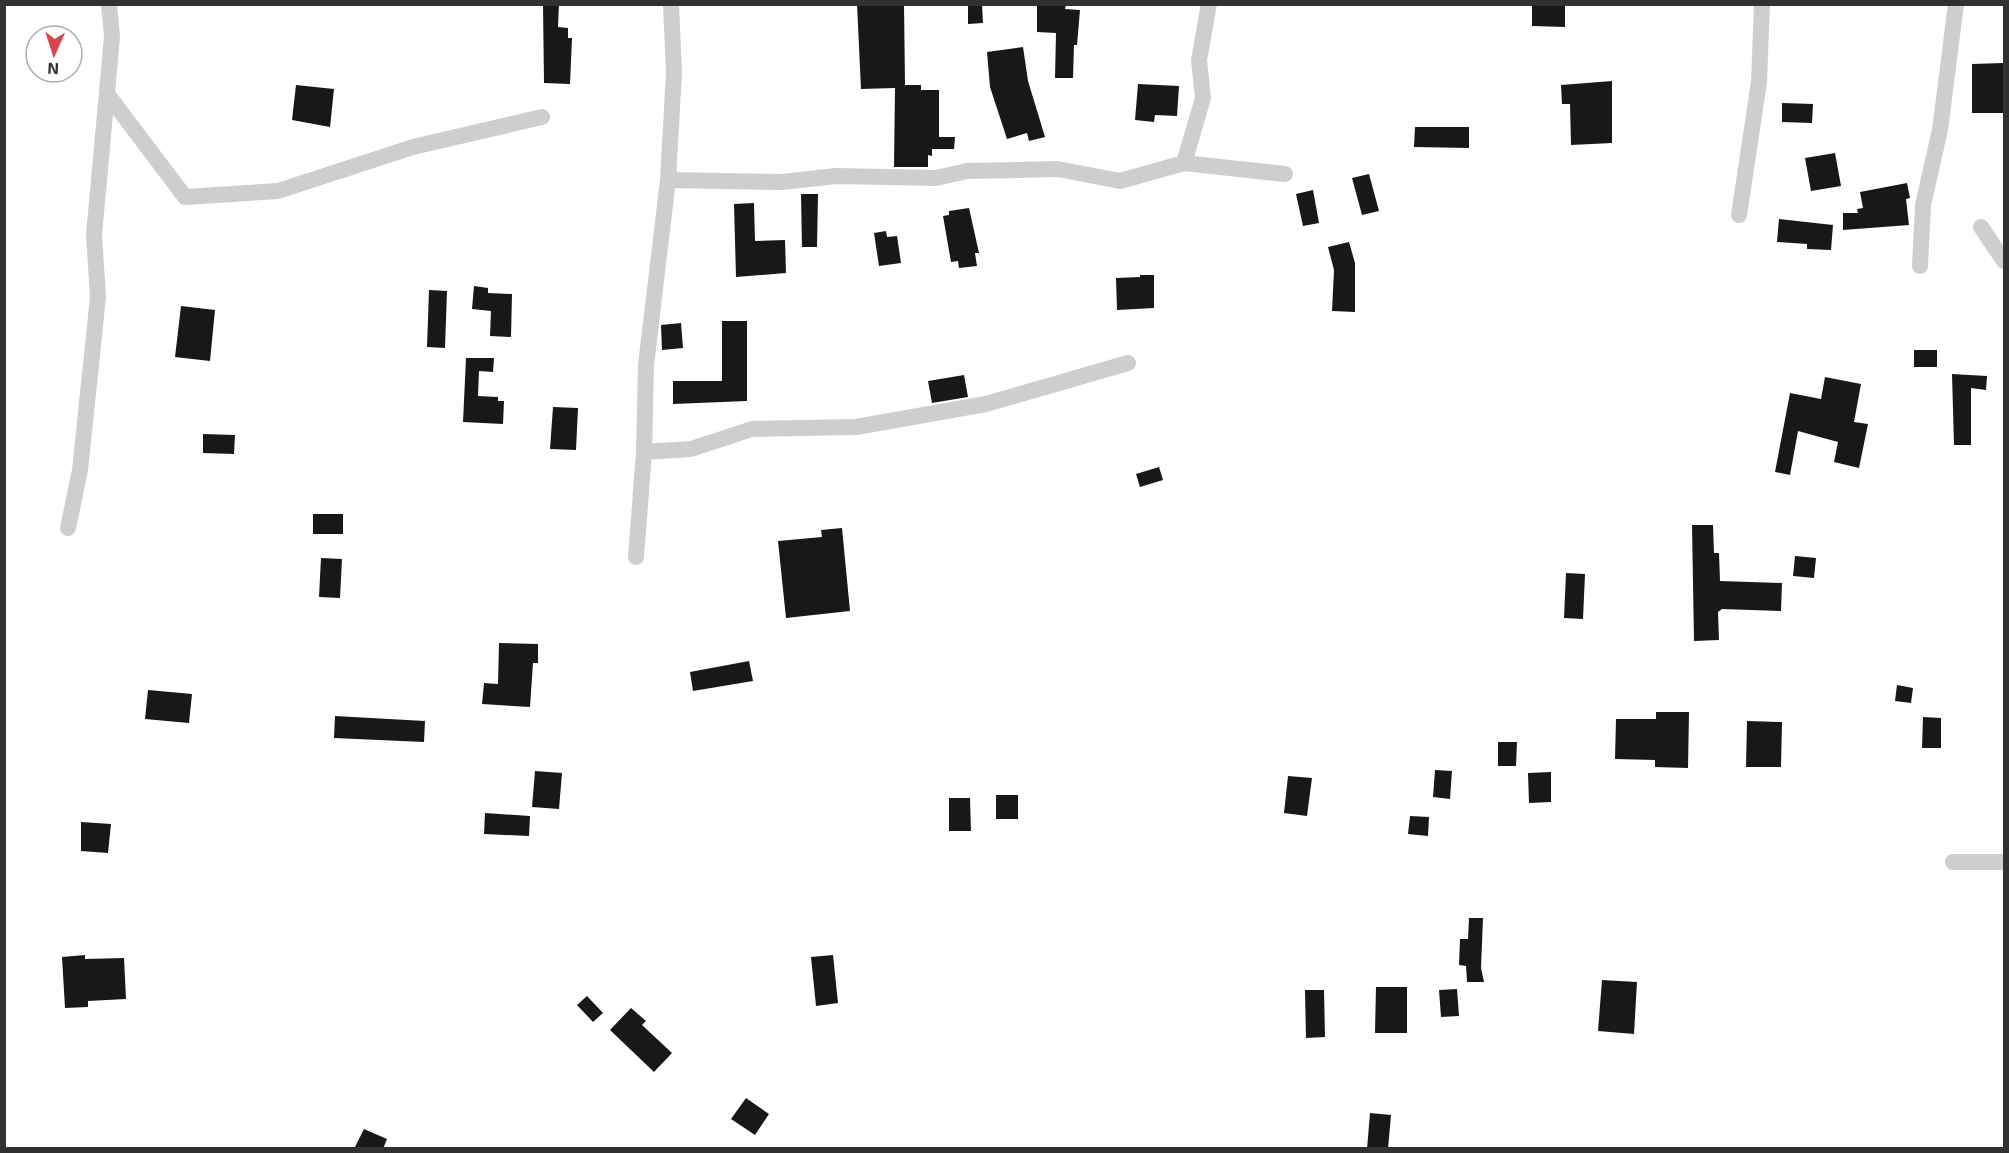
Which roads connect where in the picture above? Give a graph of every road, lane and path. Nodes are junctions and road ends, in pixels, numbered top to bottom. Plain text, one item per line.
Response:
1 (110, 4) edge
2 (671, 4) edge
3 (1209, 4) edge
4 (1762, 4) edge
5 (1956, 4) edge
6 (108, 95) junction
7 (542, 117) dead end
8 (1184, 163) junction
9 (1285, 174) dead end
10 (668, 180) junction
11 (1739, 215) dead end
12 (1981, 227) dead end
13 (2004, 261) edge
14 (1920, 266) dead end
15 (1128, 363) dead end
16 (644, 453) junction
17 (68, 528) dead end
18 (636, 557) dead end
19 (1953, 862) dead end
20 (2004, 862) edge

1 - 6 street
2 - 10 street
3 - 8 street
4 - 11 street
5 - 14 street
6 - 7 street
6 - 17 street
8 - 9 street
8 - 10 street
10 - 16 street
12 - 13 street
15 - 16 street
16 - 18 street
19 - 20 street

